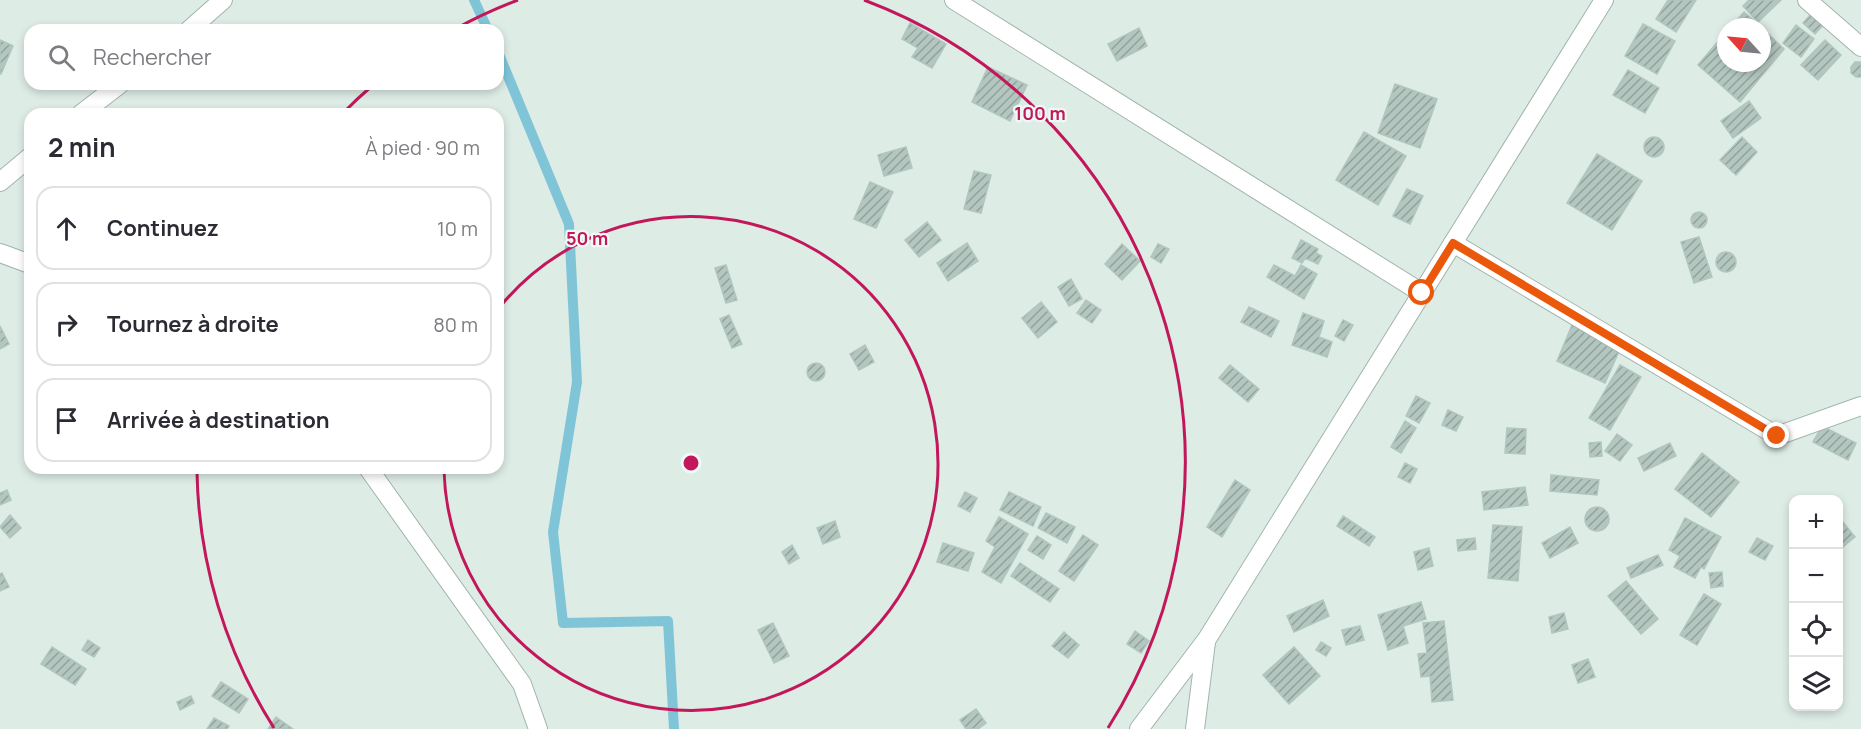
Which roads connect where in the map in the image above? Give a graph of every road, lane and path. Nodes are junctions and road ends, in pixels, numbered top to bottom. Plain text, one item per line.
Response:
1 (223, 0) edge
2 (954, 0) edge
3 (1604, 0) edge
4 (1807, 0) edge
5 (196, 24) edge
6 (1861, 46) edge
7 (112, 90) edge
8 (89, 108) edge
9 (24, 162) edge
10 (0, 182) edge
11 (1453, 243) junction
12 (0, 253) edge
13 (24, 262) edge
14 (1422, 293) junction
15 (1861, 406) edge
16 (372, 474) edge
17 (1207, 639) junction
18 (538, 729) edge
19 (1139, 729) edge
20 (1195, 729) edge

1 - 5 street
2 - 14 street
3 - 11 street
4 - 6 street
7 - 8 street
9 - 10 street
11 - 14 street
11 - 15 street
12 - 13 street
14 - 17 street
16 - 18 street
17 - 19 street
17 - 20 street

